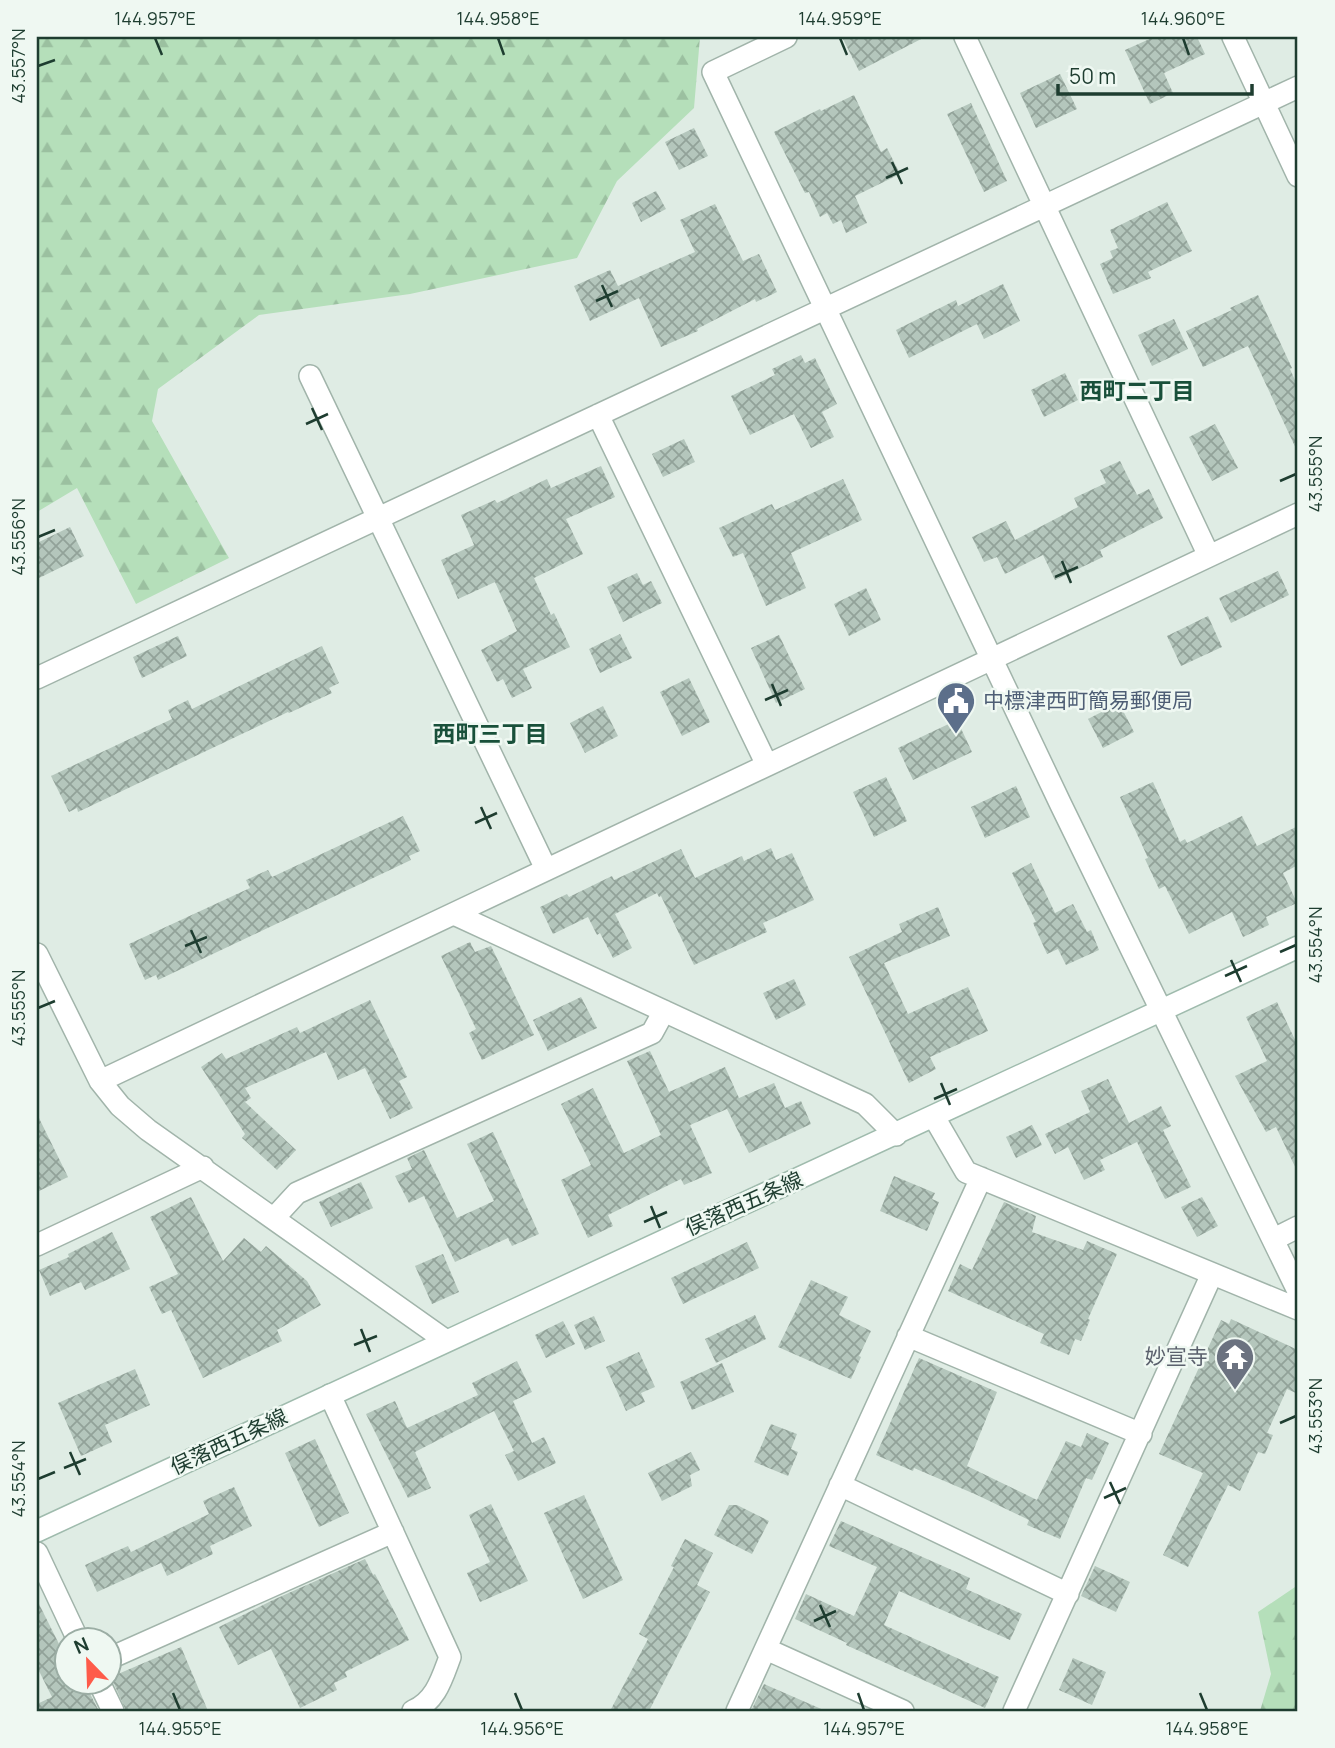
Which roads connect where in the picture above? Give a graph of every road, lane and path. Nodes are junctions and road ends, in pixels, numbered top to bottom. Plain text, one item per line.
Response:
1 (786, 37) edge
2 (965, 37) edge
3 (1233, 37) edge
4 (1298, 87) edge
5 (1264, 103) junction
6 (1298, 176) edge
7 (1045, 206) junction
8 (826, 309) junction
9 (310, 376) dead end
10 (598, 415) junction
11 (1298, 514) edge
12 (379, 520) junction
13 (1209, 556) junction
14 (991, 659) junction
15 (37, 678) edge
16 (767, 765) junction
17 (546, 869) junction
18 (454, 914) junction
19 (1298, 947) edge
20 (37, 954) edge
21 (664, 1011) junction
22 (1161, 1011) junction
23 (100, 1081) junction
24 (934, 1117) junction
25 (896, 1135) junction
26 (203, 1167) junction
27 (981, 1178) junction
28 (275, 1218) junction
29 (1298, 1227) edge
30 (1274, 1239) junction
31 (37, 1245) edge
32 (1212, 1274) junction
33 (1298, 1291) edge
34 (1298, 1309) edge
35 (908, 1336) junction
36 (445, 1340) junction
37 (330, 1395) junction
38 (1141, 1434) junction
39 (840, 1485) junction
40 (37, 1531) edge
41 (393, 1532) junction
42 (37, 1553) edge
43 (1068, 1594) junction
44 (71, 1626) edge
45 (766, 1649) junction
46 (122, 1654) edge
47 (413, 1711) edge
48 (737, 1711) edge
49 (903, 1711) edge
50 (1014, 1711) edge

1 - 8 street
2 - 7 street
3 - 5 street
4 - 5 street
5 - 6 street
5 - 7 street
7 - 8 street
7 - 13 street
8 - 10 street
8 - 14 street
9 - 12 street
10 - 12 street
10 - 16 street
11 - 13 street
12 - 15 street
12 - 17 street
13 - 14 street
14 - 16 street
14 - 22 street
16 - 17 street
17 - 18 street
18 - 21 street
18 - 23 street
19 - 22 street, 俣落西五条線
20 - 23 street
21 - 25 street
21 - 28 street
22 - 24 street, 俣落西五条線
22 - 30 street
23 - 26 street
24 - 25 street, 俣落西五条線
24 - 27 street
25 - 36 street, 俣落西五条線
26 - 28 street
26 - 31 street
27 - 32 street
27 - 35 street
28 - 36 street
29 - 30 street
30 - 33 street
32 - 34 street
32 - 38 street
35 - 38 street
35 - 39 street
36 - 37 street, 俣落西五条線
37 - 40 street, 俣落西五条線
37 - 41 street
38 - 43 street
39 - 43 street
39 - 45 street
41 - 46 street
41 - 47 street
42 - 44 street
43 - 50 street
45 - 48 street
45 - 49 street

